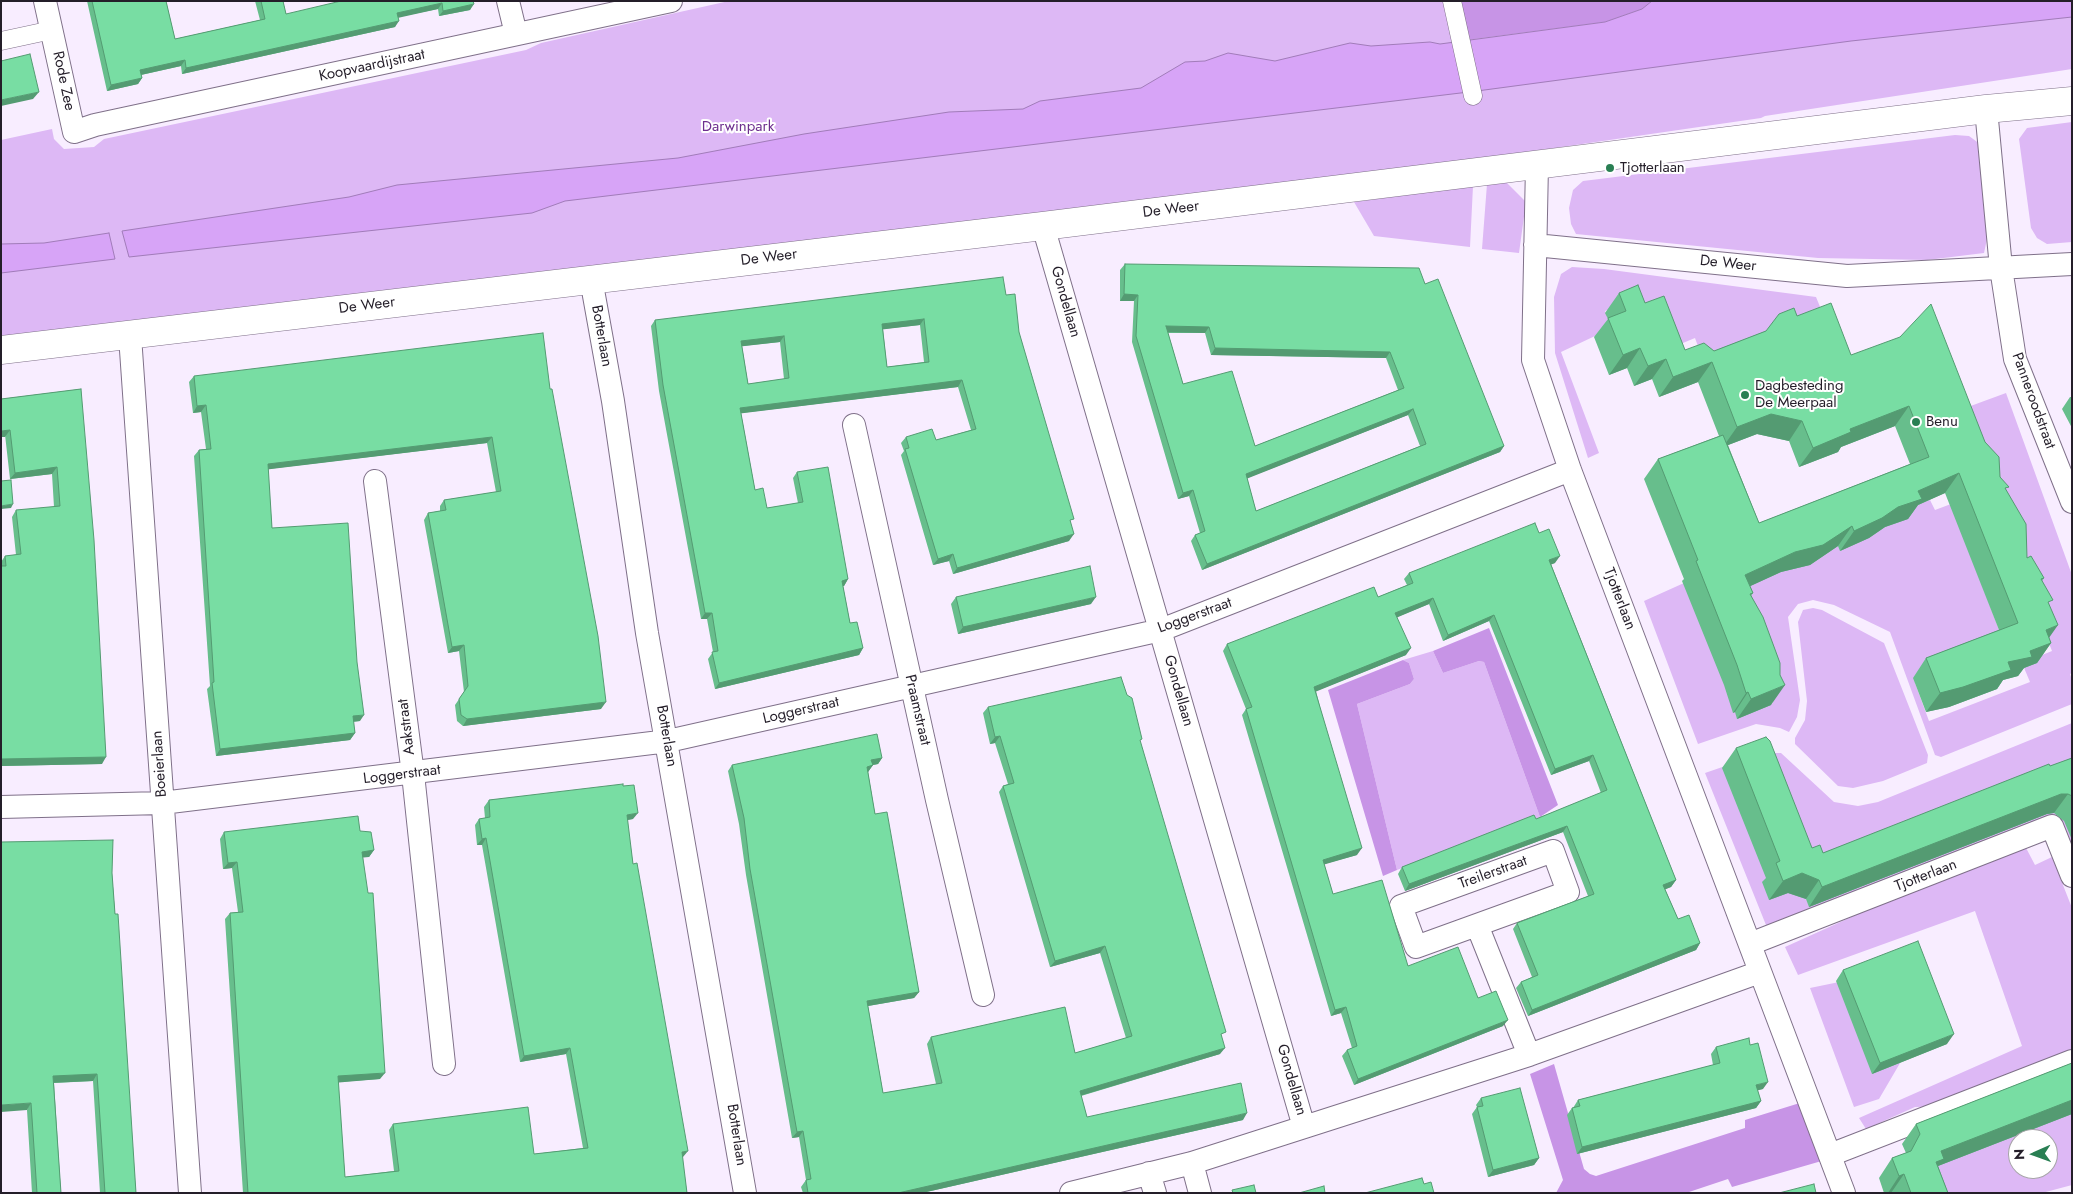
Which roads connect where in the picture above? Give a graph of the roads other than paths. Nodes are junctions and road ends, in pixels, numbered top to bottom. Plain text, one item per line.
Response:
1 (45, 1) edge
2 (508, 1) edge
3 (671, 1) edge
4 (1452, 1) edge
5 (52, 30) junction
6 (516, 34) junction
7 (1, 41) edge
8 (1473, 96) dead end
9 (2072, 101) edge
10 (1986, 109) junction
11 (74, 132) joint
12 (1537, 165) junction
13 (1043, 226) junction
14 (1535, 245) junction
15 (2072, 264) edge
16 (2002, 268) junction
17 (591, 279) junction
18 (130, 336) junction
19 (1, 350) edge
20 (854, 425) dead end
21 (1570, 470) junction
22 (375, 481) dead end
23 (2072, 502) edge
24 (1160, 630) junction
25 (912, 686) junction
26 (668, 742) junction
27 (413, 774) junction
28 (162, 803) junction
29 (1, 807) edge
30 (2072, 876) edge
31 (1477, 925) junction
32 (1750, 944) junction
33 (1760, 972) junction
34 (982, 995) dead end
35 (1529, 1055) junction
36 (2072, 1060) edge
37 (444, 1064) dead end
38 (1304, 1127) junction
39 (1830, 1156) junction
40 (1192, 1163) junction
41 (1152, 1183) edge
42 (190, 1193) edge
43 (745, 1193) edge
44 (1071, 1193) edge
45 (1200, 1193) edge
46 (1844, 1193) edge

1 - 5 street, Rode Zee
2 - 6 street
3 - 6 street, Koopvaardijstraat
4 - 8 street
5 - 7 street, Rode Zee
5 - 11 street, Rode Zee
6 - 11 street, Koopvaardijstraat
9 - 10 street, De Weer
10 - 12 street, De Weer
10 - 16 street
12 - 13 street, De Weer
12 - 14 street
13 - 17 street, De Weer
13 - 24 street, Gondellaan
14 - 16 street, De Weer
14 - 21 street, Tjotterlaan
15 - 16 street, De Weer
16 - 23 street, Panneroodstraat
17 - 18 street, De Weer
17 - 26 street, Botterlaan
18 - 19 street, De Weer
18 - 28 street, Boeierlaan
20 - 25 street, Praamstraat
21 - 24 street, Loggerstraat
21 - 32 street, Tjotterlaan
22 - 27 street, Aakstraat
24 - 25 street, Loggerstraat
24 - 38 street, Gondellaan
25 - 26 street, Loggerstraat
25 - 34 street, Praamstraat
26 - 27 street, Loggerstraat
26 - 43 street, Botterlaan
27 - 28 street, Loggerstraat
27 - 37 street, Aakstraat
28 - 29 street, Loggerstraat
28 - 42 street, Boeierlaan
30 - 32 street, Tjotterlaan
31 - 31 street, Treilerstraat
31 - 35 street
32 - 33 street, Tjotterlaan
33 - 35 street
33 - 39 street, Tjotterlaan
35 - 38 street
36 - 39 street
38 - 40 street
39 - 46 street, Tjotterlaan
40 - 41 street
40 - 45 street
41 - 44 street

